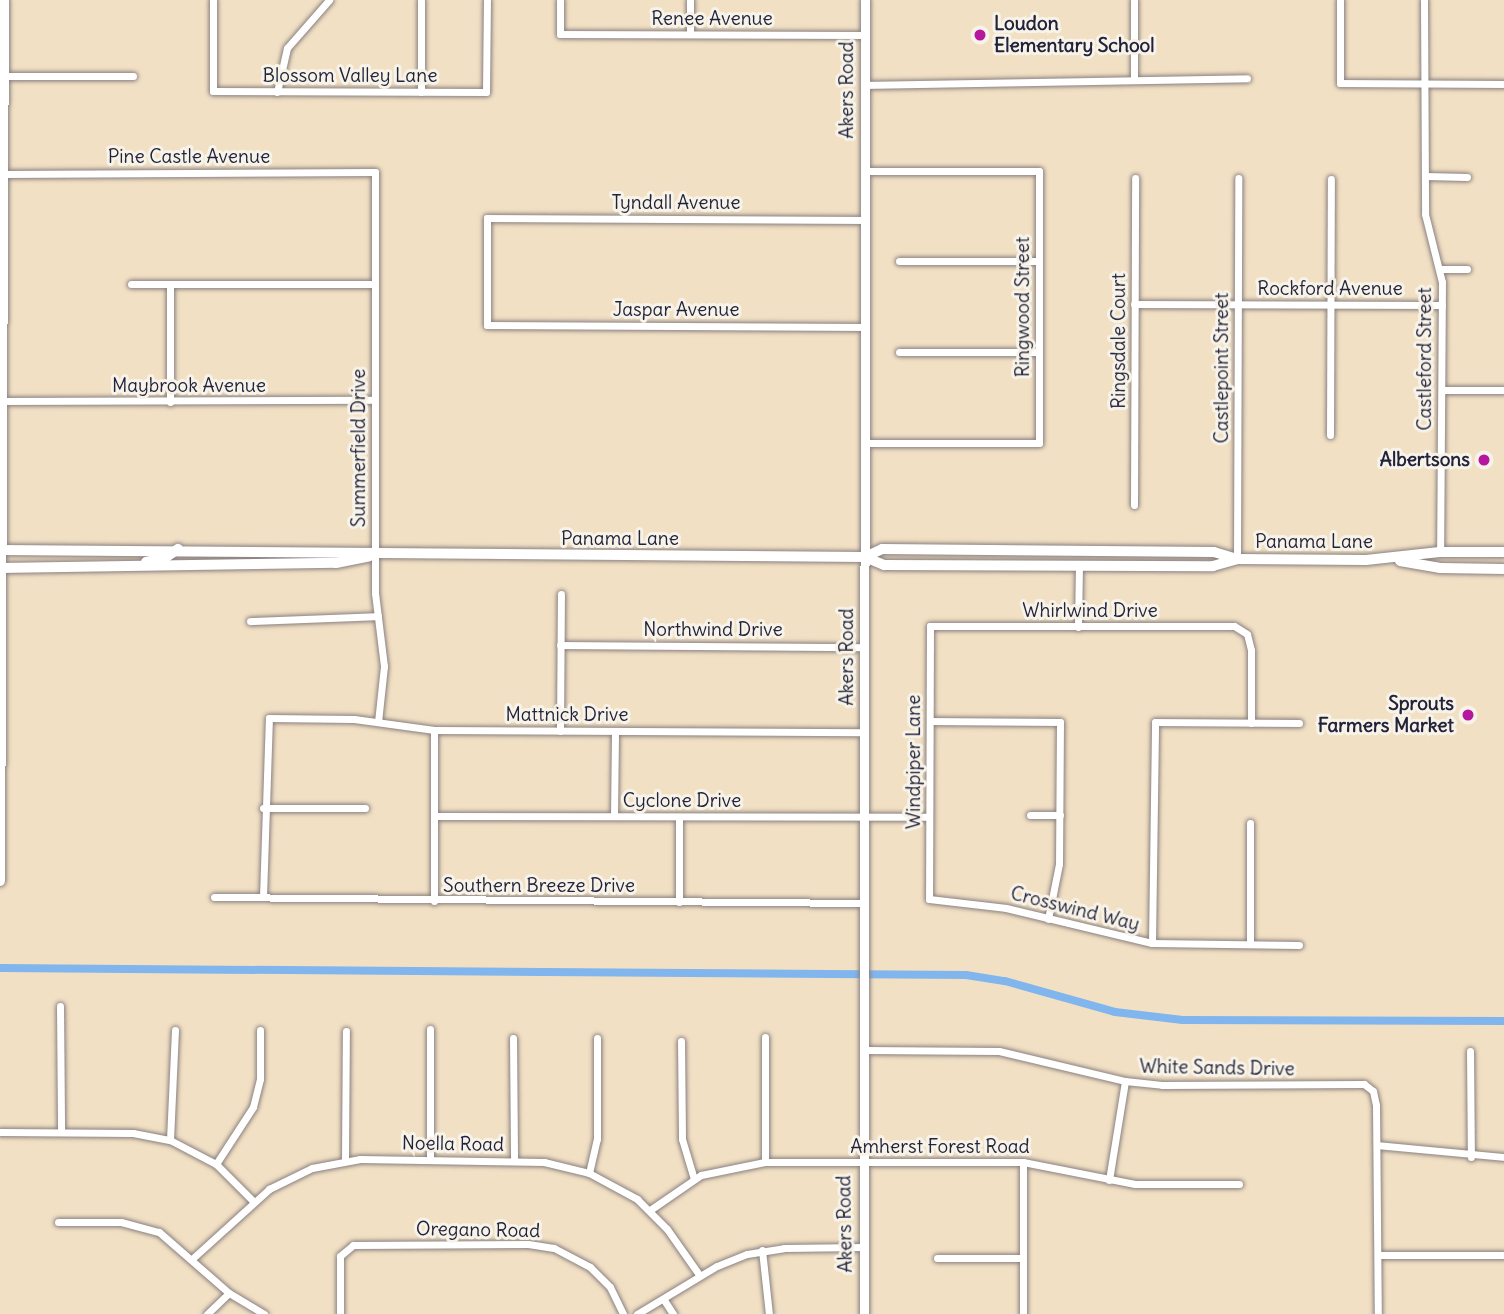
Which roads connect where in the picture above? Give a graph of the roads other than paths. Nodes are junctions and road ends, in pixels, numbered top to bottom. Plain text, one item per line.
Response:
1 (5, 0) edge
2 (213, 0) edge
3 (329, 0) edge
4 (421, 0) edge
5 (486, 0) edge
6 (560, 0) edge
7 (690, 0) edge
8 (865, 0) edge
9 (1134, 0) edge
10 (1340, 0) edge
11 (1424, 0) edge
12 (690, 34) junction
13 (865, 35) junction
14 (4, 76) junction
15 (133, 76) dead end
16 (1247, 78) dead end
17 (1134, 80) junction
18 (1424, 83) junction
19 (1504, 83) edge
20 (865, 85) junction
21 (278, 92) junction
22 (421, 92) junction
23 (1, 171) edge
24 (865, 171) junction
25 (375, 172) joint
26 (1425, 176) junction
27 (1467, 177) dead end
28 (1135, 178) dead end
29 (1238, 178) dead end
30 (1331, 178) dead end
31 (865, 220) junction
32 (899, 261) dead end
33 (1039, 261) junction
34 (1440, 269) junction
35 (1467, 269) dead end
36 (131, 284) dead end
37 (170, 284) junction
38 (375, 284) junction
39 (1134, 304) junction
40 (1238, 304) junction
41 (1331, 305) junction
42 (1442, 305) junction
43 (0, 309) edge
44 (2, 324) junction
45 (486, 325) joint
46 (865, 327) junction
47 (899, 352) dead end
48 (1039, 352) junction
49 (1442, 390) junction
50 (1504, 390) edge
51 (375, 400) junction
52 (3, 401) junction
53 (170, 402) junction
54 (1330, 435) dead end
55 (865, 443) junction
56 (1134, 505) dead end
57 (242, 549) junction
58 (2, 550) edge
59 (178, 550) junction
60 (1139, 551) junction
61 (1440, 552) junction
62 (1504, 552) edge
63 (375, 555) junction
64 (865, 557) junction
65 (1237, 559) junction
66 (1396, 560) junction
67 (1079, 564) junction
68 (116, 567) junction
69 (184, 567) junction
70 (2, 568) edge
71 (1504, 569) edge
72 (561, 594) dead end
73 (379, 616) junction
74 (250, 621) dead end
75 (930, 626) joint
76 (1078, 627) junction
77 (560, 645) junction
78 (865, 647) junction
79 (377, 722) junction
80 (930, 722) junction
81 (1251, 723) junction
82 (1299, 723) dead end
83 (434, 730) junction
84 (560, 731) junction
85 (615, 731) junction
86 (865, 732) junction
87 (264, 807) junction
88 (365, 808) dead end
89 (1030, 815) dead end
90 (1060, 815) junction
91 (434, 816) junction
92 (614, 816) junction
93 (679, 817) junction
94 (865, 817) junction
95 (929, 817) junction
96 (1250, 823) dead end
97 (0, 881) edge
98 (214, 897) dead end
99 (263, 897) junction
100 (929, 899) joint
101 (434, 901) junction
102 (679, 902) junction
103 (865, 903) junction
104 (1048, 919) junction
105 (1152, 943) junction
106 (1250, 944) junction
107 (1299, 945) dead end
108 (60, 1006) dead end
109 (430, 1029) dead end
110 (175, 1030) dead end
111 (260, 1030) dead end
112 (346, 1031) dead end
113 (765, 1037) dead end
114 (513, 1038) dead end
115 (597, 1038) dead end
116 (681, 1041) dead end
117 (865, 1050) junction
118 (1470, 1051) dead end
119 (1125, 1081) junction
120 (0, 1132) edge
121 (61, 1132) junction
122 (170, 1140) junction
123 (1377, 1145) junction
124 (1471, 1157) junction
125 (1504, 1157) edge
126 (430, 1159) junction
127 (345, 1161) junction
128 (514, 1161) junction
129 (765, 1162) junction
130 (862, 1162) junction
131 (1023, 1162) junction
132 (216, 1164) junction
133 (589, 1173) junction
134 (694, 1179) junction
135 (1109, 1180) junction
136 (1240, 1184) dead end
137 (253, 1201) junction
138 (650, 1210) junction
139 (58, 1222) dead end
140 (863, 1247) junction
141 (762, 1250) junction
142 (1378, 1255) junction
143 (1504, 1255) edge
144 (193, 1258) junction
145 (937, 1258) dead end
146 (1023, 1258) junction
147 (700, 1276) junction
148 (229, 1293) junction
149 (664, 1300) junction
150 (207, 1314) edge
151 (264, 1314) edge
152 (340, 1314) edge
153 (623, 1314) edge
154 (638, 1314) edge
155 (673, 1314) edge
156 (769, 1314) edge
157 (864, 1314) edge
158 (1023, 1314) edge
159 (1378, 1314) edge

1 - 14 main road
2 - 21 street, Blossom Valley Lane
3 - 21 street
4 - 22 street
5 - 22 street, Blossom Valley Lane
6 - 12 street, Renee Avenue
7 - 12 street
8 - 13 street, Akers Road
9 - 17 street
10 - 18 street
11 - 18 street, Castleford Street
12 - 13 street, Renee Avenue
13 - 20 street, Akers Road
14 - 15 street
14 - 23 main road
16 - 17 street
17 - 20 street
18 - 19 street
18 - 26 street, Castleford Street
20 - 24 street, Akers Road
21 - 22 street, Blossom Valley Lane
23 - 25 street, Pine Castle Avenue
23 - 44 main road
24 - 31 street, Akers Road
24 - 33 street, Ringwood Street
25 - 38 street, Summerfield Drive
26 - 27 street
26 - 34 street, Castleford Street
28 - 39 street, Ringsdale Court
29 - 40 street, Castlepoint Street
30 - 41 street
31 - 45 street, Tyndall Avenue
31 - 46 street, Akers Road
32 - 33 street
33 - 48 street, Ringwood Street
34 - 35 street
34 - 42 street, Castleford Street
36 - 37 street
37 - 38 street
37 - 53 street
38 - 51 street, Summerfield Drive
39 - 40 street, Rockford Avenue
39 - 56 street, Ringsdale Court
40 - 41 street, Rockford Avenue
40 - 65 street, Castlepoint Street
41 - 42 street, Rockford Avenue
41 - 54 street
42 - 49 street, Castleford Street
43 - 44 main road
44 - 52 main road
45 - 46 street, Jaspar Avenue
46 - 55 street, Akers Road
47 - 48 street
48 - 55 street, Ringwood Street
49 - 50 street
49 - 61 street, Castleford Street
51 - 53 street, Maybrook Avenue
51 - 63 street, Summerfield Drive
52 - 53 street, Maybrook Avenue
52 - 58 main road
55 - 64 street, Akers Road
57 - 59 main road, Panama Lane
57 - 63 main road, Panama Lane
57 - 69 main road
58 - 59 main road, Panama Lane
58 - 70 main road
59 - 68 main road
60 - 64 main road, Panama Lane
60 - 65 main road, Panama Lane
60 - 67 main road
61 - 62 main road
61 - 66 main road
63 - 64 main road, Panama Lane
63 - 69 main road, Panama Lane
63 - 73 street, Summerfield Drive
64 - 67 main road, Panama Lane
64 - 78 street, Akers Road
65 - 66 main road, Panama Lane
65 - 67 main road, Panama Lane
66 - 71 main road, Panama Lane
67 - 76 street
68 - 69 main road, Panama Lane
68 - 70 main road, Panama Lane
70 - 97 main road
72 - 77 street
73 - 74 street
73 - 79 street, Summerfield Drive
75 - 76 street, Whirlwind Drive
75 - 80 street, Windpiper Lane
76 - 81 street, Whirlwind Drive
77 - 78 street, Northwind Drive
77 - 84 street
78 - 86 street, Akers Road
79 - 83 street, Mattnick Drive
79 - 87 street, Mattnick Drive
80 - 90 street
80 - 95 street, Windpiper Lane
81 - 82 street
81 - 105 street
83 - 84 street, Mattnick Drive
83 - 91 street
84 - 85 street, Mattnick Drive
85 - 86 street, Mattnick Drive
85 - 92 street
86 - 94 street, Akers Road
87 - 88 street
87 - 99 street
89 - 90 street
90 - 104 street
91 - 92 street, Cyclone Drive
91 - 101 street
92 - 93 street, Cyclone Drive
93 - 94 street, Cyclone Drive
93 - 102 street
94 - 95 street, Cyclone Drive
94 - 103 street, Akers Road
95 - 100 street, Windpiper Lane
96 - 106 street
98 - 99 street, Southern Breeze Drive
99 - 101 street, Southern Breeze Drive
100 - 104 street, Crosswind Way
101 - 102 street, Southern Breeze Drive
102 - 103 street, Southern Breeze Drive
103 - 117 street, Akers Road
104 - 105 street, Crosswind Way
105 - 106 street, Crosswind Way
106 - 107 street, Crosswind Way
108 - 121 street
109 - 126 street
110 - 122 street
111 - 132 street
112 - 127 street
113 - 129 street
114 - 128 street
115 - 133 street
116 - 134 street
117 - 119 street, White Sands Drive
117 - 130 street, Akers Road
118 - 124 street
119 - 123 street, White Sands Drive
119 - 135 street
120 - 121 street
121 - 122 street
122 - 132 street
123 - 124 street
123 - 142 street, White Sands Drive
124 - 125 street
126 - 127 street, Noella Road
126 - 128 street, Noella Road
127 - 137 street, Noella Road
128 - 133 street, Noella Road
129 - 130 street, Amherst Forest Road
129 - 134 street, Amherst Forest Road
130 - 131 street, Amherst Forest Road
130 - 140 street, Akers Road
131 - 135 street, Amherst Forest Road
131 - 146 street
132 - 137 street
133 - 138 street, Noella Road
134 - 138 street, Amherst Forest Road
135 - 136 street, Amherst Forest Road
137 - 144 street, Noella Road
138 - 147 street, Noella Road
139 - 144 street
140 - 141 street
140 - 157 street, Akers Road
141 - 147 street
141 - 156 street
142 - 143 street
142 - 159 street, White Sands Drive
144 - 148 street
145 - 146 street
146 - 158 street
147 - 149 street
148 - 150 street
148 - 151 street
149 - 154 street
149 - 155 street
152 - 153 street, Oregano Road

